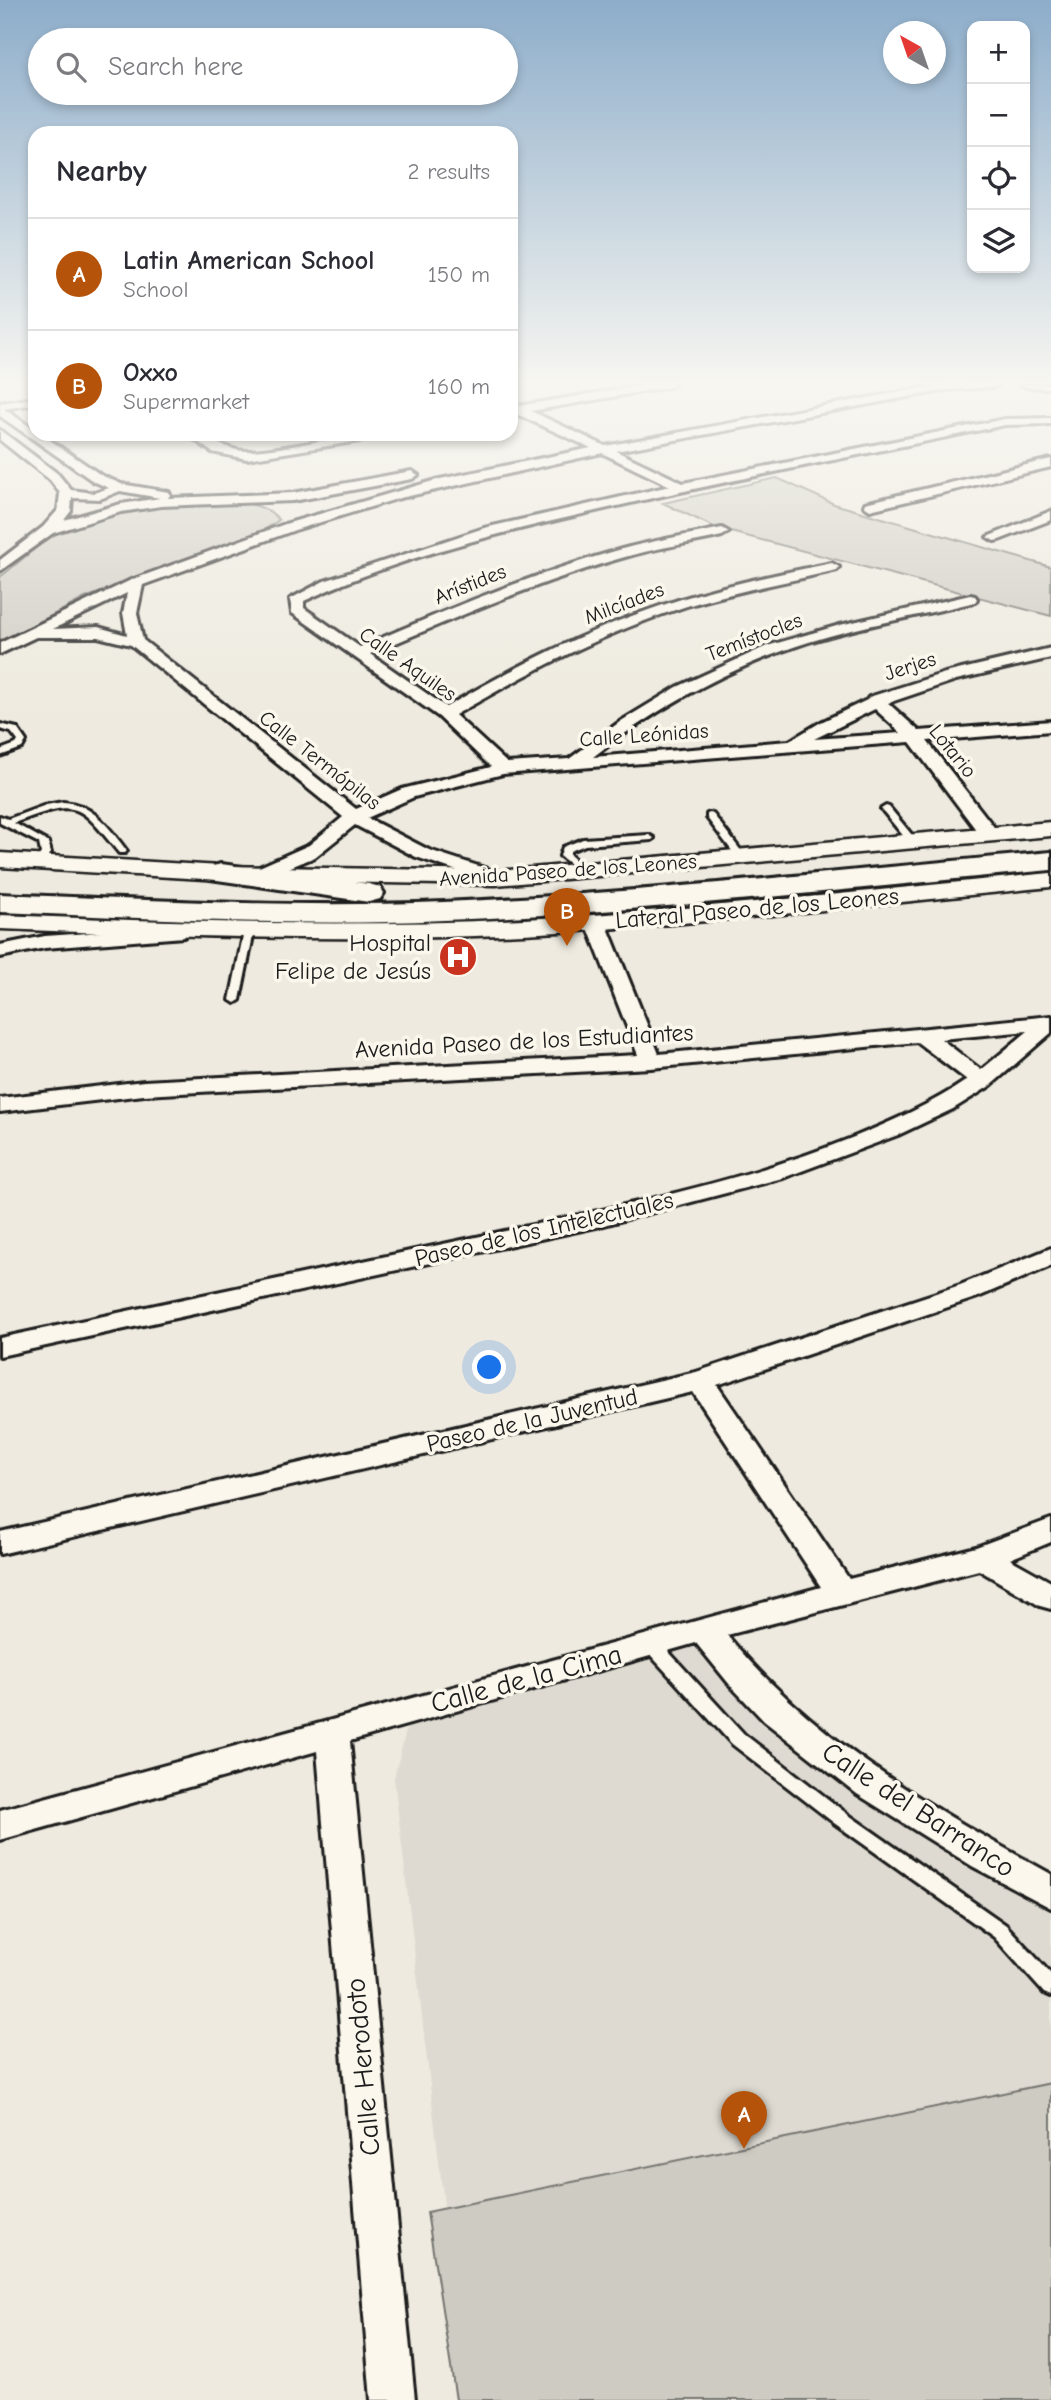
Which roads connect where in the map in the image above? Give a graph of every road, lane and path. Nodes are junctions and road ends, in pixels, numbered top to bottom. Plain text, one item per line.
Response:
1 (66, 496) edge
2 (184, 496) edge
3 (291, 496) edge
4 (393, 496) edge
5 (643, 496) edge
6 (912, 496) edge
7 (206, 499) junction
8 (256, 500) junction
9 (870, 506) dead end
10 (1051, 515) edge
11 (289, 527) junction
12 (48, 530) junction
13 (723, 533) dead end
14 (994, 537) dead end
15 (0, 567) edge
16 (832, 567) dead end
17 (136, 583) junction
18 (970, 599) dead end
19 (17, 639) junction
20 (136, 642) junction
21 (0, 649) edge
22 (1051, 653) edge
23 (358, 654) junction
24 (875, 700) junction
25 (445, 714) junction
26 (0, 726) edge
27 (1051, 726) edge
28 (614, 732) junction
29 (915, 737) junction
30 (792, 745) junction
31 (0, 753) edge
32 (668, 757) junction
33 (574, 762) junction
34 (503, 769) junction
35 (886, 809) dead end
36 (710, 816) dead end
37 (354, 817) junction
38 (4, 821) edge
39 (1051, 829) edge
40 (990, 835) junction
41 (649, 838) dead end
42 (913, 842) junction
43 (1051, 845) edge
44 (122, 851) dead end
45 (742, 858) junction
46 (1051, 861) edge
47 (40, 863) junction
48 (3, 865) edge
49 (264, 872) junction
50 (584, 872) junction
51 (221, 873) junction
52 (496, 878) junction
53 (1051, 880) edge
54 (374, 894) junction
55 (0, 903) edge
56 (135, 908) junction
57 (0, 922) edge
58 (597, 923) junction
59 (376, 930) junction
60 (212, 931) junction
61 (248, 932) junction
62 (0, 951) edge
63 (235, 1000) dead end
64 (1051, 1022) edge
65 (923, 1036) junction
66 (651, 1061) junction
67 (982, 1081) junction
68 (0, 1105) edge
69 (1051, 1256) edge
70 (0, 1346) edge
71 (700, 1381) junction
72 (1051, 1530) edge
73 (0, 1543) edge
74 (982, 1557) junction
75 (842, 1594) junction
76 (1051, 1597) edge
77 (703, 1629) junction
78 (651, 1644) junction
79 (331, 1733) junction
80 (0, 1825) edge
81 (1051, 1892) edge
82 (1051, 1987) edge
83 (393, 2400) edge

1 - 12 street
2 - 7 street
3 - 8 street
4 - 11 street
5 - 23 street, Calle Aquiles
6 - 9 street
7 - 8 street
7 - 12 street
8 - 11 street
10 - 14 street
11 - 17 street
12 - 15 street
13 - 23 street, Arístides
16 - 25 street, Milcíades
17 - 19 street
17 - 20 street
18 - 28 street, Temístocles
19 - 20 street, Calle Termópilas
19 - 21 street
20 - 37 street, Calle Termópilas
22 - 24 street, Jerjes
23 - 25 street, Calle Aquiles
24 - 29 street, Lotario
24 - 30 street, Jerjes
25 - 34 street, Calle Aquiles
26 - 31 lane
27 - 29 street, Calle Leónidas
28 - 32 street
28 - 33 street, Temístocles
29 - 30 street, Calle Leónidas
29 - 40 street, Lotario
30 - 32 street, Calle Leónidas
32 - 33 street, Calle Leónidas
33 - 34 street, Calle Leónidas
34 - 37 street, Calle Leónidas
35 - 42 lane
36 - 45 lane
37 - 49 street, Calle Leónidas
37 - 52 street, Calle Termópilas
38 - 44 lane
38 - 47 lane
39 - 40 street, Avenida Paseo de los Leones
40 - 42 street, Avenida Paseo de los Leones
41 - 50 lane
42 - 45 street, Avenida Paseo de los Leones
43 - 54 main road, Avenida Paseo de los Leones
45 - 50 street, Avenida Paseo de los Leones
46 - 56 main road, Avenida Paseo de los Leones
47 - 48 street, Avenida Paseo de los Leones
47 - 51 street, Avenida Paseo de los Leones
48 - 54 main road, Avenida Paseo de los Leones
49 - 51 street, Avenida Paseo de los Leones
49 - 52 street, Avenida Paseo de los Leones
50 - 52 street, Avenida Paseo de los Leones
51 - 54 main road
53 - 58 street, Lateral Paseo de los Leones
55 - 56 main road, Avenida Paseo de los Leones
56 - 59 main road
57 - 60 street, Lateral Paseo de los Leones
58 - 59 street, Lateral Paseo de los Leones
58 - 66 street
59 - 61 street, Lateral Paseo de los Leones
60 - 61 street, Lateral Paseo de los Leones
60 - 62 street
61 - 63 lane
64 - 65 street, Avenida Paseo de los Estudiantes
64 - 67 street, Paseo de los Intelectuales
65 - 66 street, Avenida Paseo de los Estudiantes
65 - 67 street
66 - 68 street, Avenida Paseo de los Estudiantes
67 - 70 street, Paseo de los Intelectuales
69 - 71 street, Paseo de la Juventud
71 - 73 street, Paseo de la Juventud
71 - 75 street
72 - 74 street, Calle de la Cima
74 - 75 street, Calle de la Cima
74 - 76 street
75 - 77 street, Calle de la Cima
77 - 78 street, Calle de la Cima
77 - 81 street, Calle del Barranco
78 - 79 street, Calle de la Cima
78 - 82 lane
79 - 80 street, Calle de la Cima
79 - 83 street, Calle Herodoto

